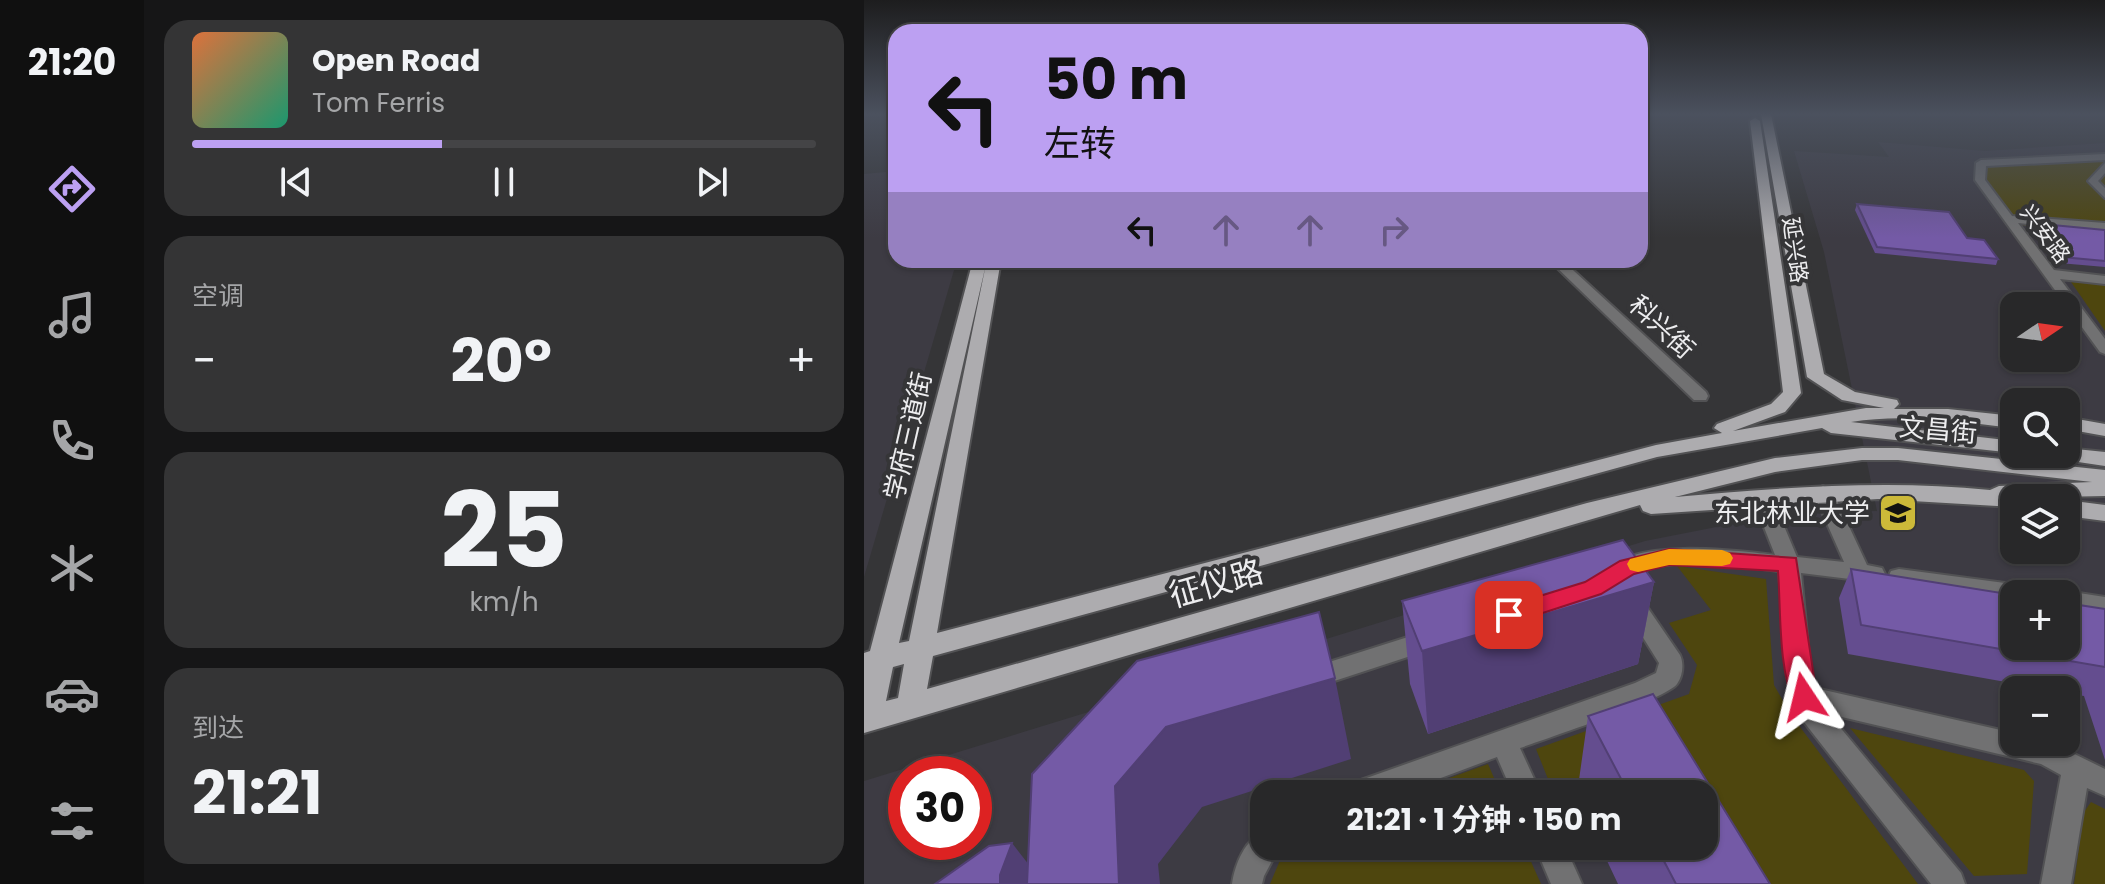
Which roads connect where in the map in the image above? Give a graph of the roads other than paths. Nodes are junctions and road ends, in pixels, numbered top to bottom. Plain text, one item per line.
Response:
1 (1760, 155) edge
2 (1774, 155) edge
3 (2105, 157) edge
4 (2105, 166) edge
5 (2105, 195) edge
6 (2009, 219) junction
7 (2105, 227) edge
8 (978, 268) edge
9 (993, 268) edge
10 (1564, 268) edge
11 (2050, 274) junction
12 (2105, 280) edge
13 (2105, 349) edge
14 (1700, 396) dead end
15 (2000, 418) edge
16 (2000, 419) edge
17 (1787, 427) junction
18 (2080, 427) edge
19 (2105, 430) edge
20 (2000, 445) edge
21 (1656, 451) junction
22 (2080, 456) edge
23 (2105, 459) edge
24 (2105, 477) edge
25 (2105, 489) edge
26 (1823, 492) junction
27 (1976, 495) junction
28 (1762, 497) junction
29 (2000, 498) edge
30 (2080, 510) edge
31 (1587, 511) junction
32 (2105, 513) edge
33 (1789, 564) junction
34 (1859, 572) junction
35 (2000, 591) edge
36 (2080, 602) edge
37 (2105, 606) edge
38 (1457, 631) edge
39 (923, 649) junction
40 (874, 662) edge
41 (1294, 683) edge
42 (1804, 697) junction
43 (910, 707) junction
44 (866, 719) edge
45 (1504, 742) junction
46 (2076, 768) junction
47 (1400, 780) edge
48 (1521, 780) edge
49 (2105, 783) edge
50 (1256, 860) edge
51 (1556, 860) edge
52 (1247, 884) edge
53 (1567, 884) edge
54 (1950, 884) edge
55 (2056, 884) edge

1 - 21 main road, 延兴路
2 - 15 main road, 延兴路
3 - 6 street, 兴安路
4 - 5 street
6 - 7 street
6 - 11 street, 兴安路
8 - 40 main road, 学府三道街
9 - 39 main road, 学府三道街
10 - 14 street, 科兴街
11 - 12 street
11 - 13 street, 兴安路
16 - 17 main road
17 - 20 main road, 文昌街
17 - 21 main road
18 - 19 main road
21 - 39 main road
22 - 23 main road
24 - 31 main road, 文昌街
25 - 27 main road
26 - 27 main road
26 - 28 main road
26 - 34 street
27 - 29 main road
28 - 31 main road
28 - 33 street
30 - 32 main road
31 - 43 main road, 征仪路
33 - 34 street
33 - 42 street
33 - 45 street
34 - 35 street
36 - 37 street
38 - 41 street
39 - 40 main road
39 - 43 main road, 学府三道街
40 - 44 main road, 学府三道街
42 - 46 street
42 - 54 street
43 - 44 main road, 征仪路
45 - 47 street
45 - 48 street
46 - 49 street
46 - 55 street
50 - 52 street
51 - 53 street

